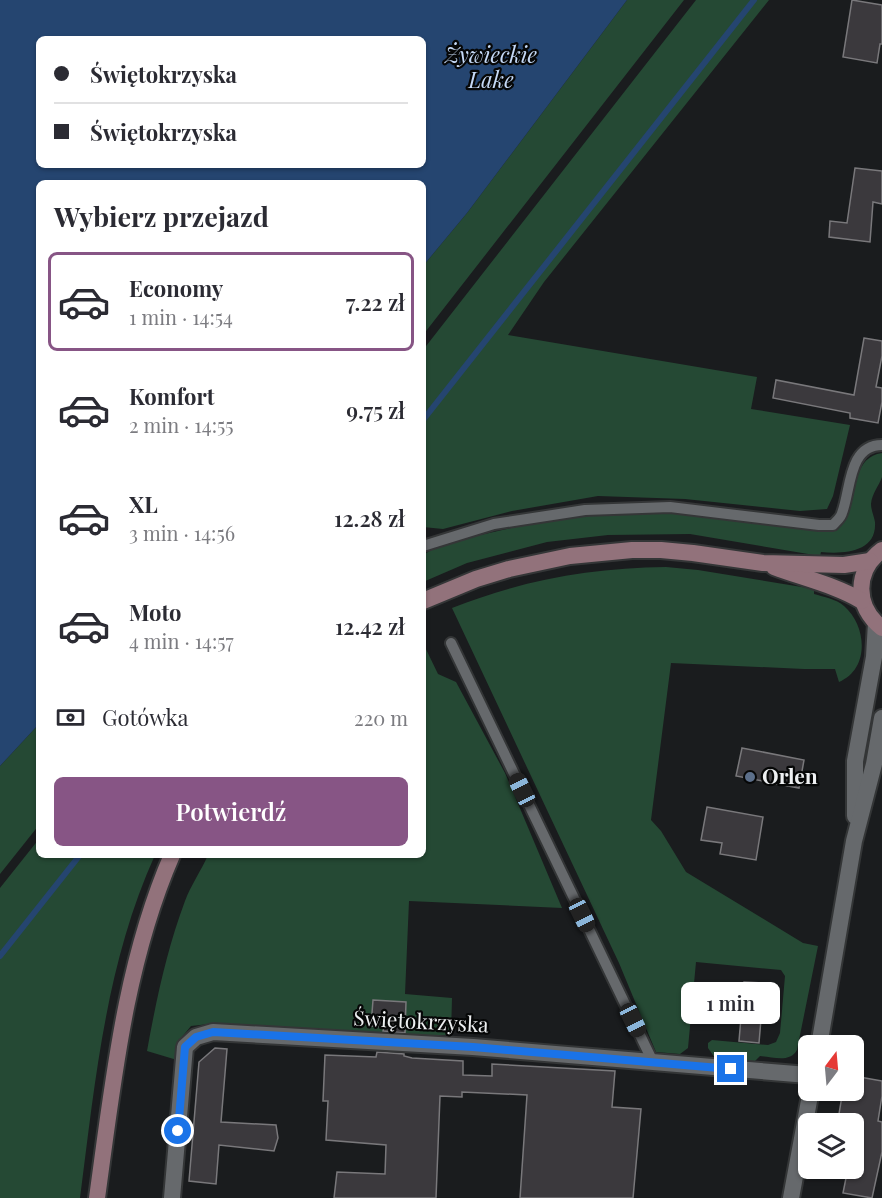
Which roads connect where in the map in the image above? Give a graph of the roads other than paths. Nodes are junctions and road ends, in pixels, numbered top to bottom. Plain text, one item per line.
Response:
1 (882, 445) edge
2 (426, 545) edge
3 (876, 556) edge
4 (763, 563) junction
5 (426, 600) edge
6 (862, 601) junction
7 (879, 626) edge
8 (451, 643) dead end
9 (882, 718) edge
10 (854, 841) junction
11 (171, 858) edge
12 (821, 1035) edge
13 (653, 1062) junction
14 (798, 1074) edge
15 (809, 1101) edge
16 (97, 1198) edge
17 (172, 1198) edge
18 (791, 1198) edge

1 - 2 lane
3 - 4 main road
3 - 6 main road
4 - 5 main road
4 - 6 main road
6 - 7 main road
7 - 10 street
8 - 13 lane
9 - 10 street
10 - 12 street
11 - 16 main road
13 - 14 street, Świętokrzyska
13 - 17 street, Świętokrzyska
15 - 18 street

